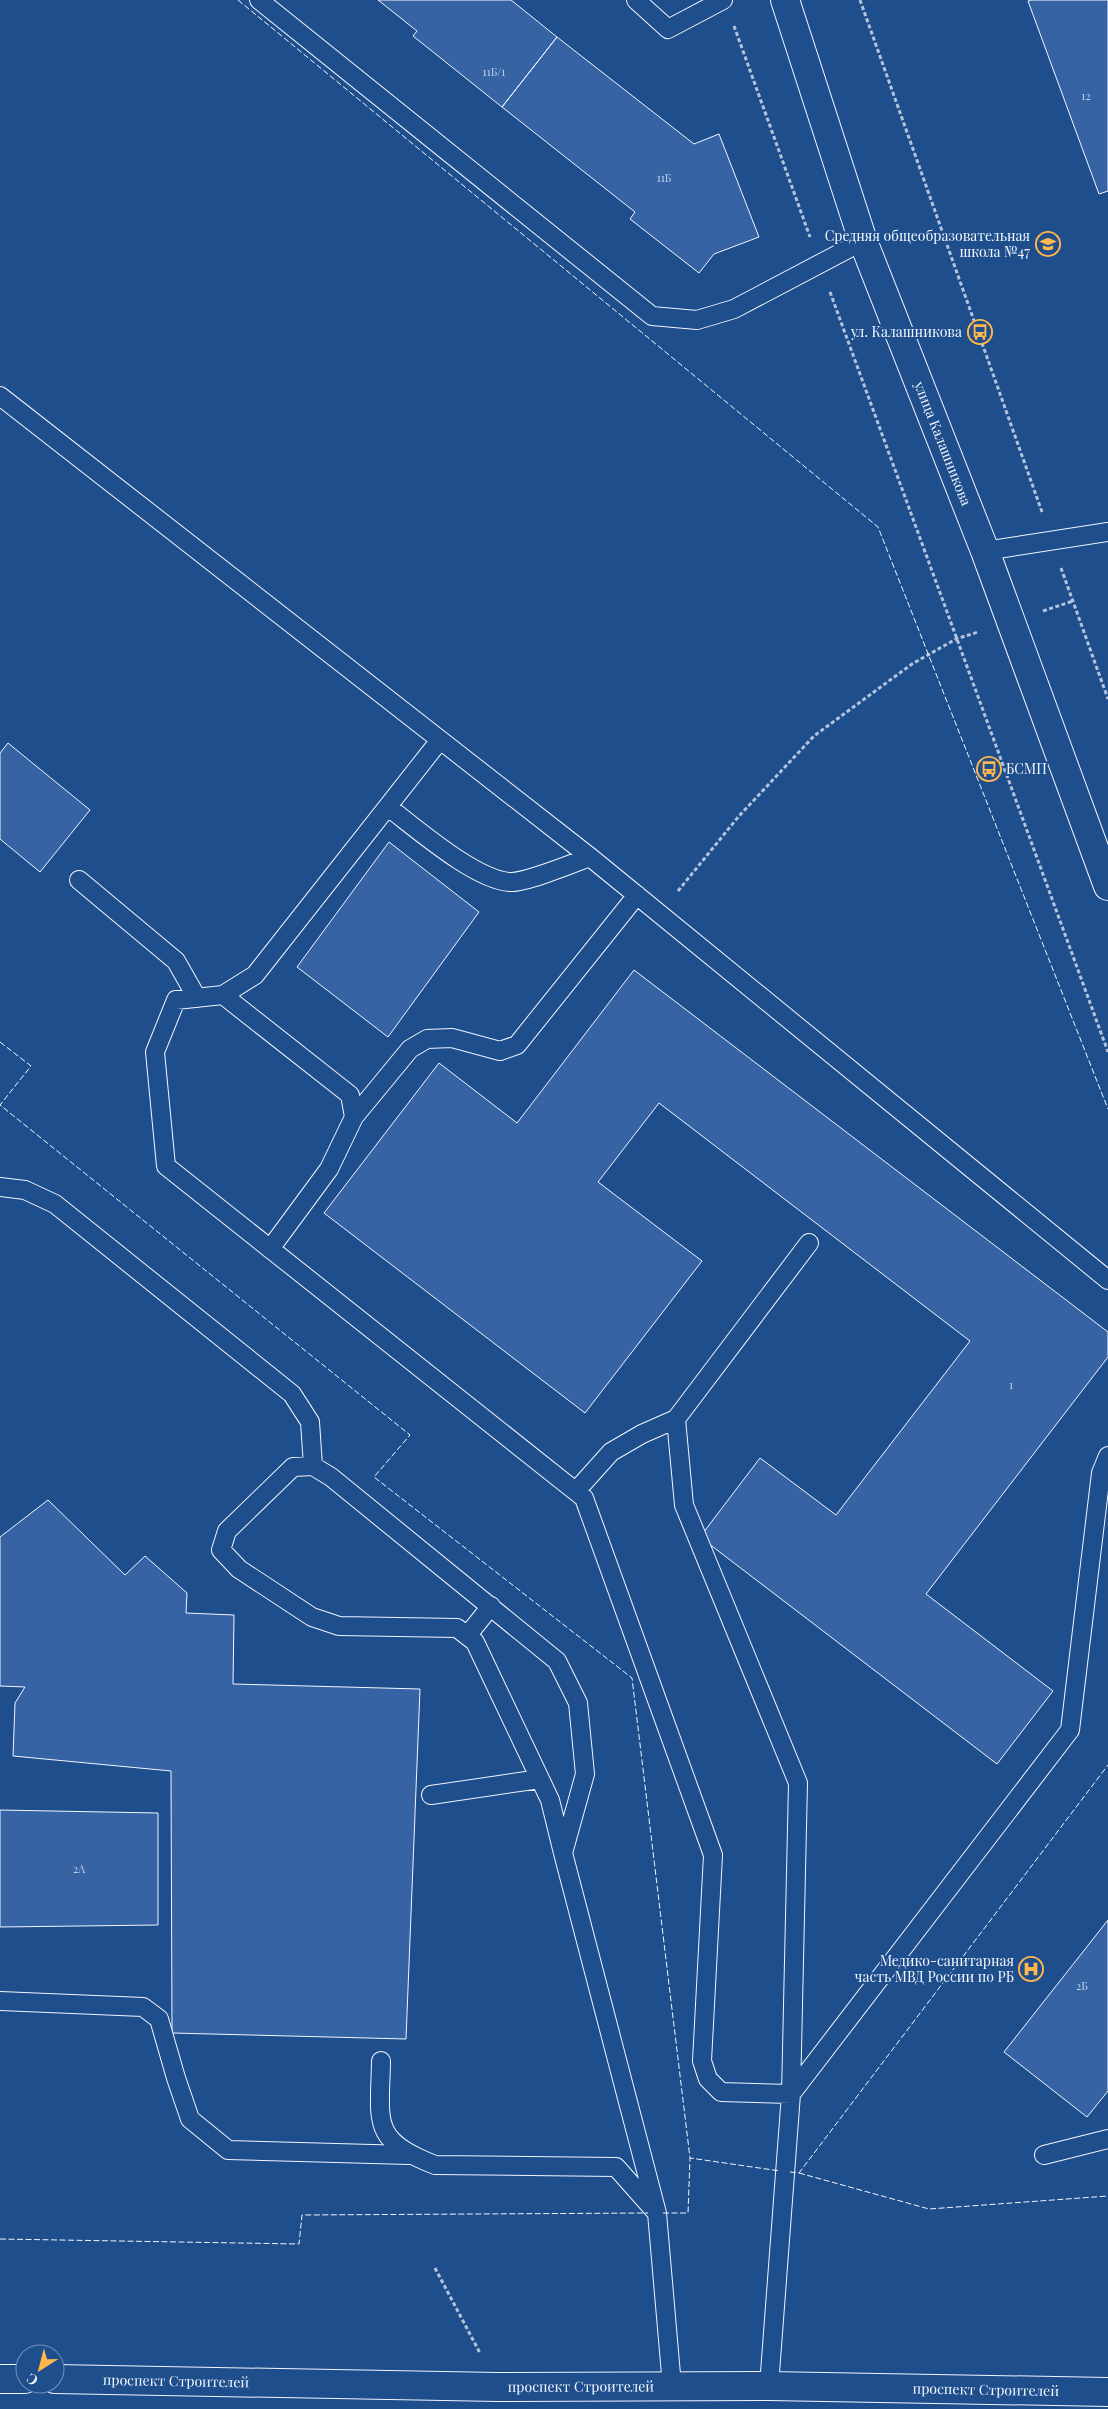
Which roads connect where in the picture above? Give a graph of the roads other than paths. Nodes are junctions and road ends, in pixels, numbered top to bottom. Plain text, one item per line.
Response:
1 (259, 0) edge
2 (636, 0) edge
3 (723, 0) edge
4 (785, 0) edge
5 (863, 241) junction
6 (0, 396) edge
7 (1108, 532) edge
8 (985, 551) junction
9 (440, 740) junction
10 (388, 807) junction
11 (590, 857) junction
12 (79, 880) dead end
13 (1108, 886) edge
14 (637, 895) junction
15 (223, 995) junction
16 (197, 998) junction
17 (354, 1117) junction
18 (0, 1188) edge
19 (809, 1243) dead end
20 (270, 1249) junction
21 (1108, 1280) edge
22 (676, 1419) junction
23 (1108, 1456) edge
24 (313, 1466) junction
25 (576, 1491) junction
26 (491, 1606) junction
27 (467, 1636) junction
28 (540, 1779) junction
29 (431, 1795) dead end
30 (563, 1853) junction
31 (0, 2001) edge
32 (382, 2061) dead end
33 (791, 2094) junction
34 (1108, 2139) edge
35 (409, 2155) junction
36 (1044, 2155) dead end
37 (658, 2213) junction
38 (0, 2378) edge
39 (15, 2379) edge
40 (65, 2380) edge
41 (672, 2386) junction
42 (769, 2386) junction
43 (1108, 2392) edge

1 - 5 lane
2 - 3 lane
4 - 5 main road, улица Калашникова
5 - 8 main road, улица Калашникова
6 - 9 lane
7 - 8 lane
8 - 13 main road, улица Калашникова
9 - 10 lane
9 - 11 lane
10 - 11 lane
10 - 15 lane
11 - 14 lane
12 - 16 lane
14 - 17 lane
14 - 21 lane
15 - 16 lane
15 - 17 lane
16 - 20 lane
17 - 20 lane
18 - 24 lane
19 - 22 lane
20 - 25 lane
22 - 25 lane
22 - 33 lane
23 - 33 lane
24 - 26 lane
24 - 27 lane
25 - 33 lane
26 - 27 lane
26 - 30 lane
27 - 28 lane
28 - 29 lane
28 - 30 lane
30 - 37 lane
31 - 35 lane
32 - 35 lane
33 - 42 lane
34 - 36 lane
35 - 37 lane
37 - 41 lane
38 - 39 main road
40 - 41 main road, проспект Строителей
41 - 42 main road, проспект Строителей
42 - 43 main road, проспект Строителей

